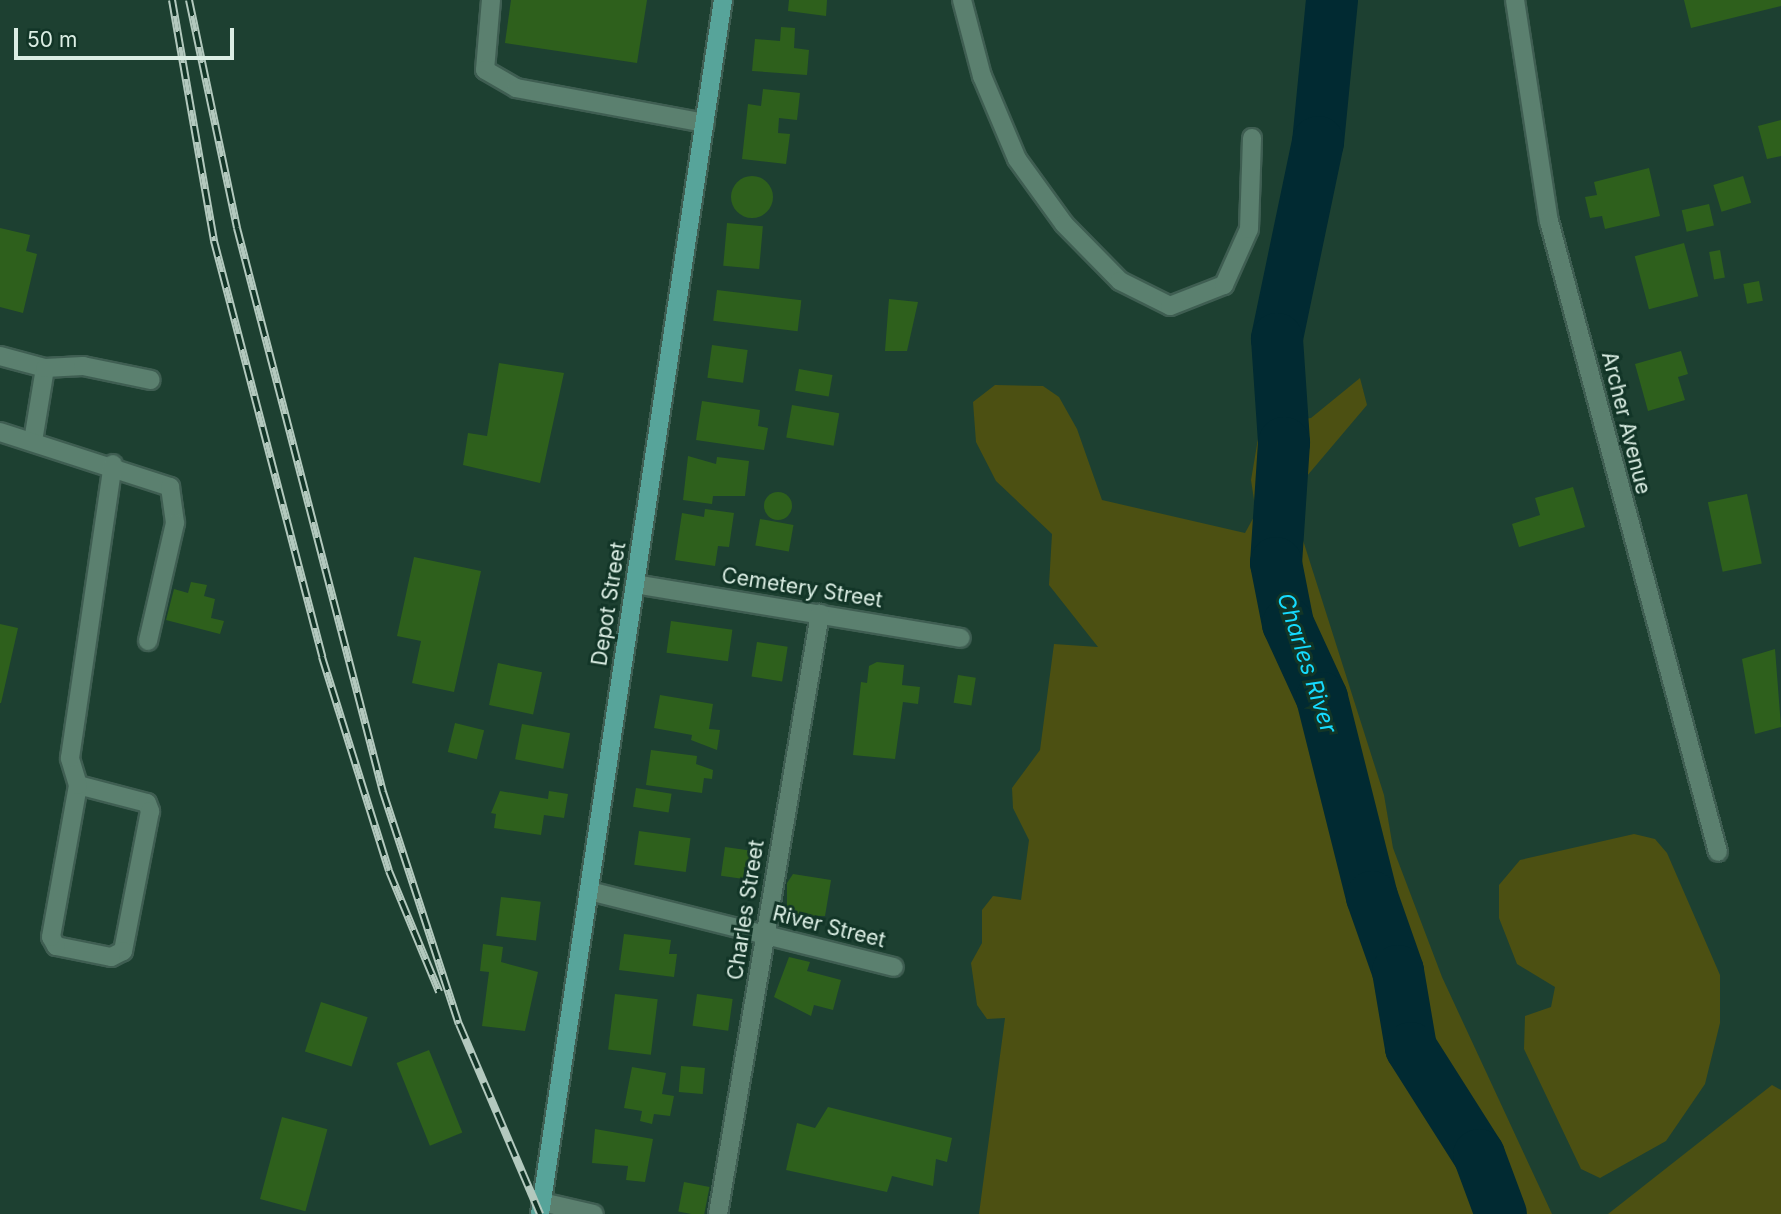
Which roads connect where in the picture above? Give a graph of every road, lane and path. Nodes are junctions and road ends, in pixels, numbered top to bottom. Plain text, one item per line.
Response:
1 (491, 0) edge
2 (723, 0) edge
3 (962, 0) edge
4 (1515, 0) edge
5 (705, 123) junction
6 (1252, 138) dead end
7 (0, 356) edge
8 (45, 368) junction
9 (151, 380) dead end
10 (0, 432) edge
11 (33, 441) junction
12 (113, 464) junction
13 (635, 584) junction
14 (820, 614) junction
15 (961, 638) dead end
16 (148, 641) dead end
17 (78, 785) junction
18 (1718, 852) dead end
19 (589, 891) junction
20 (764, 934) junction
21 (894, 967) dead end
22 (541, 1208) edge
23 (587, 1213) edge
24 (718, 1214) edge

1 - 5 street
2 - 5 main road, Depot Street
3 - 6 street
4 - 18 street, Archer Avenue
5 - 13 main road, Depot Street
7 - 8 street
8 - 9 street
8 - 11 street
10 - 11 street
11 - 12 street
12 - 16 street
12 - 17 street
13 - 14 street, Cemetery Street
13 - 19 main road, Depot Street
14 - 15 street, Cemetery Street
14 - 20 street, Charles Street
17 - 17 street
19 - 20 street, River Street
19 - 22 main road, Depot Street
20 - 21 street, River Street
20 - 24 street, Charles Street
22 - 23 street

